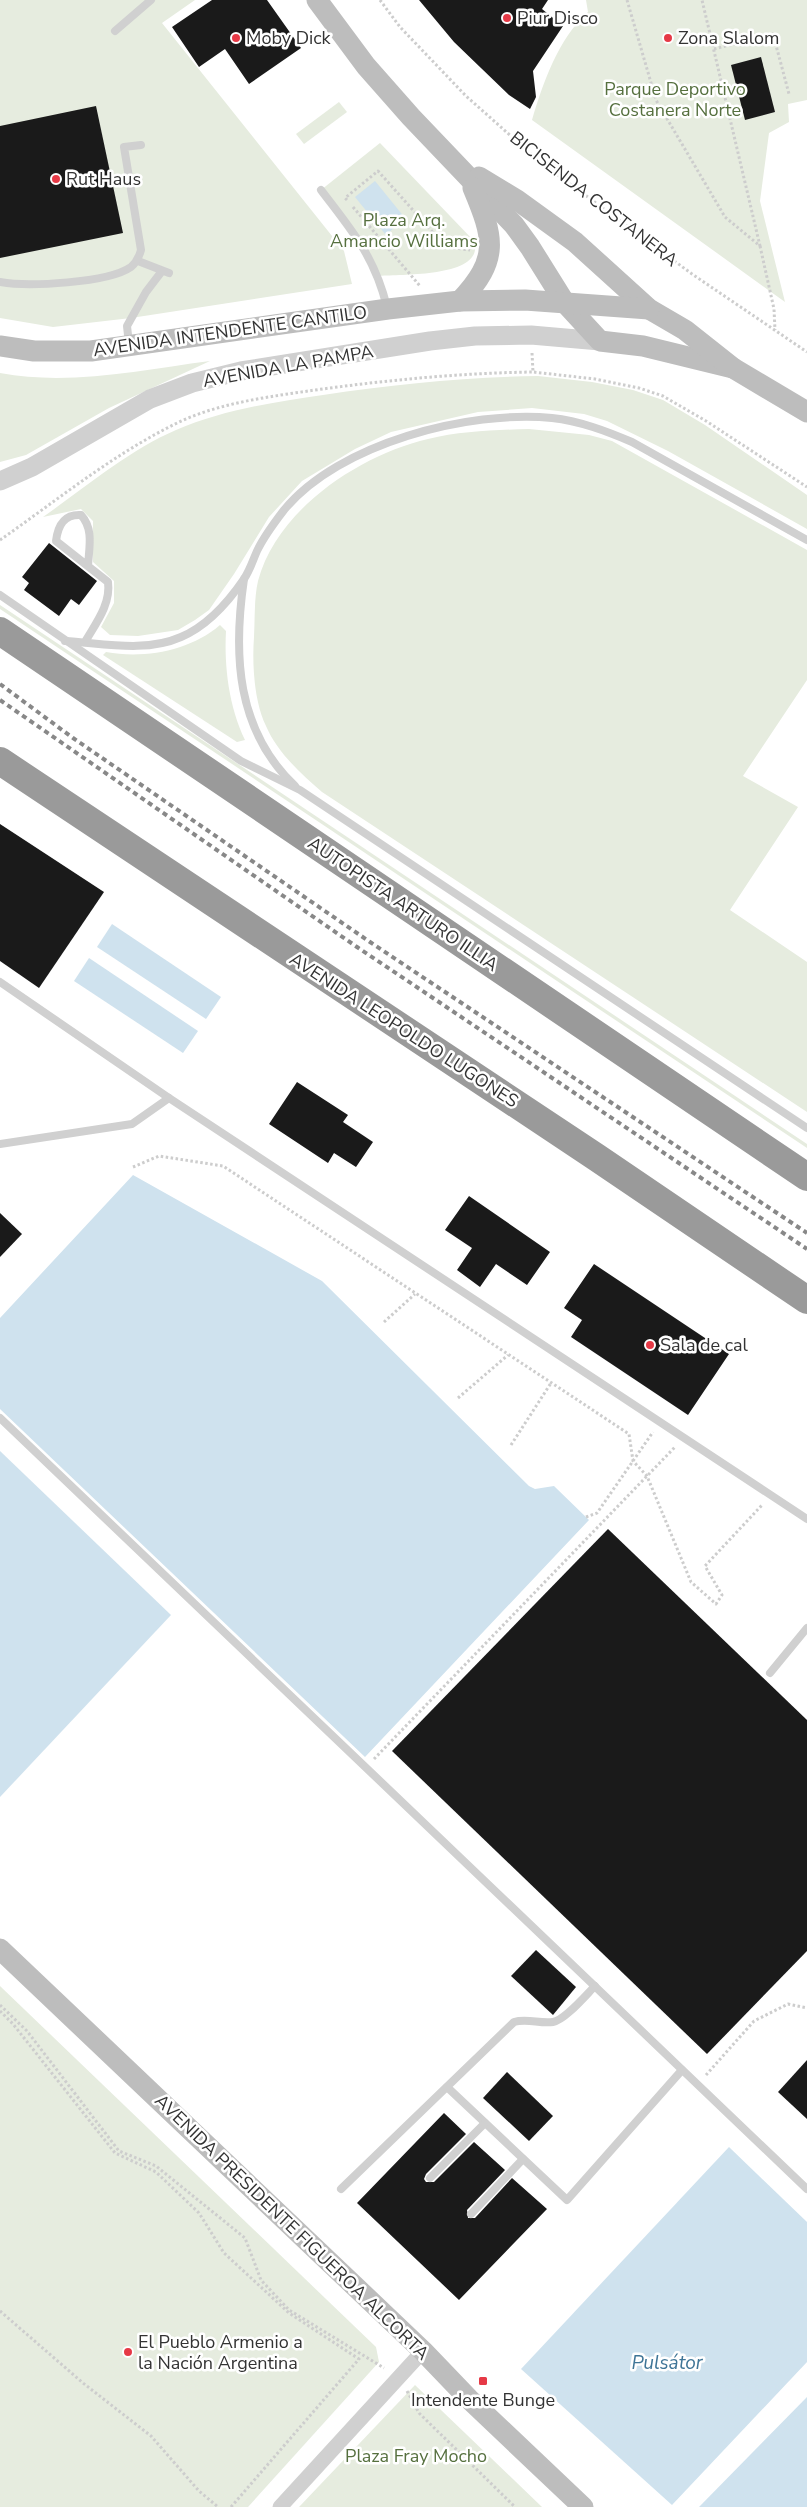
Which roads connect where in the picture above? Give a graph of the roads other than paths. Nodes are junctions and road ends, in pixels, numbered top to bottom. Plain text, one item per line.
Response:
1 (151, 0) edge
2 (319, 1) edge
3 (114, 31) dead end
4 (141, 145) dead end
5 (463, 171) junction
6 (321, 190) dead end
7 (138, 261) junction
8 (0, 282) edge
9 (460, 301) junction
10 (565, 303) junction
11 (388, 309) junction
12 (649, 309) junction
13 (600, 341) junction
14 (0, 346) edge
15 (130, 347) junction
16 (733, 368) junction
17 (807, 412) edge
18 (0, 481) edge
19 (807, 540) edge
20 (88, 566) junction
21 (244, 579) junction
22 (0, 595) edge
23 (0, 631) edge
24 (64, 641) junction
25 (85, 642) junction
26 (0, 761) edge
27 (300, 790) junction
28 (0, 982) edge
29 (169, 1098) junction
30 (807, 1128) edge
31 (0, 1144) edge
32 (807, 1177) edge
33 (807, 1300) edge
34 (0, 1418) edge
35 (807, 1519) edge
36 (807, 1628) edge
37 (770, 1673) dead end
38 (0, 1949) edge
39 (595, 1986) junction
40 (682, 2070) junction
41 (447, 2087) junction
42 (485, 2123) junction
43 (523, 2159) junction
44 (430, 2178) dead end
45 (341, 2189) dead end
46 (807, 2189) edge
47 (471, 2214) dead end
48 (423, 2351) junction
49 (280, 2507) edge
50 (582, 2507) edge

1 - 3 lane
2 - 5 main road
4 - 7 lane
5 - 9 main road
5 - 10 main road
5 - 12 main road
6 - 11 lane
7 - 8 lane
7 - 15 lane
9 - 10 main road
9 - 11 main road, AVENIDA INTENDENTE CANTILO
10 - 12 main road
10 - 13 main road
11 - 15 main road, AVENIDA INTENDENTE CANTILO
12 - 16 main road
13 - 16 main road
13 - 18 street, AVENIDA LA PAMPA
14 - 15 main road, AVENIDA INTENDENTE CANTILO
16 - 17 main road
19 - 21 lane
20 - 20 lane
20 - 25 lane
21 - 25 lane
21 - 27 lane
22 - 24 lane
23 - 32 highway, AUTOPISTA ARTURO ILLIA
24 - 25 lane
24 - 27 lane
26 - 33 highway, AVENIDA LEOPOLDO LUGONES
27 - 30 lane
28 - 29 lane
29 - 31 lane
29 - 35 lane
34 - 39 lane
36 - 37 lane
38 - 48 main road, AVENIDA PRESIDENTE FIGUEROA ALCORTA
39 - 40 lane
39 - 41 lane
40 - 43 lane
40 - 46 lane
41 - 42 lane
41 - 45 lane
42 - 43 lane
42 - 44 lane
43 - 47 lane
48 - 49 street
48 - 50 main road, AVENIDA PRESIDENTE FIGUEROA ALCORTA

